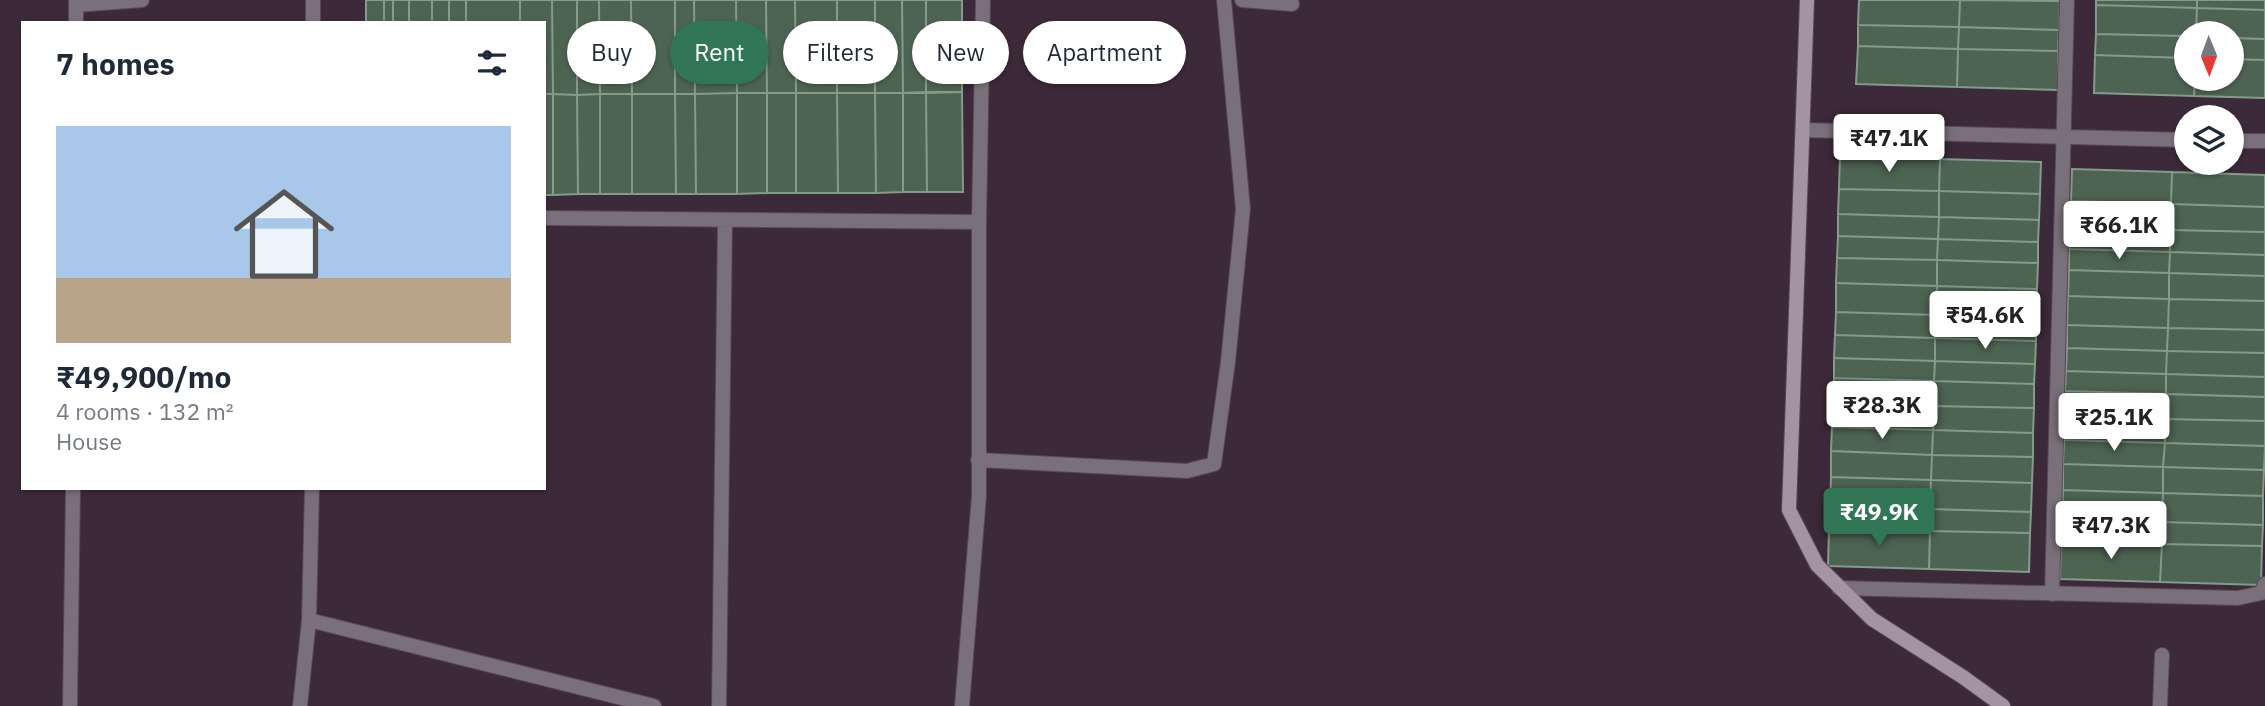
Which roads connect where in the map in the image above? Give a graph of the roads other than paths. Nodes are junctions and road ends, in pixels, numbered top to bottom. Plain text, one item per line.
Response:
1 (142, 0) edge
2 (313, 0) edge
3 (983, 0) edge
4 (1224, 0) edge
5 (1242, 0) edge
6 (1807, 0) edge
7 (2067, 0) edge
8 (76, 2) edge
9 (1292, 4) dead end
10 (76, 21) edge
11 (313, 21) edge
12 (1803, 130) junction
13 (2062, 137) junction
14 (2174, 140) edge
15 (2244, 141) edge
16 (2265, 141) edge
17 (546, 218) edge
18 (724, 219) junction
19 (979, 222) junction
20 (978, 460) junction
21 (73, 490) edge
22 (312, 490) edge
23 (2265, 584) edge
24 (1839, 587) junction
25 (2052, 594) junction
26 (309, 620) junction
27 (2162, 655) dead end
28 (70, 706) edge
29 (300, 706) edge
30 (654, 706) edge
31 (719, 706) edge
32 (962, 706) edge
33 (2003, 706) edge
34 (2160, 706) edge

1 - 8 street
2 - 11 street
3 - 19 street
4 - 20 street
5 - 9 street
6 - 12 street
7 - 13 street
8 - 10 street
12 - 13 street
12 - 24 street
13 - 14 street
13 - 25 street
15 - 16 street
17 - 18 street
18 - 19 street
18 - 31 street
19 - 20 street
20 - 32 street
21 - 28 street
22 - 26 street
23 - 25 street
24 - 25 street
24 - 33 street
26 - 29 street
26 - 30 street
27 - 34 street

